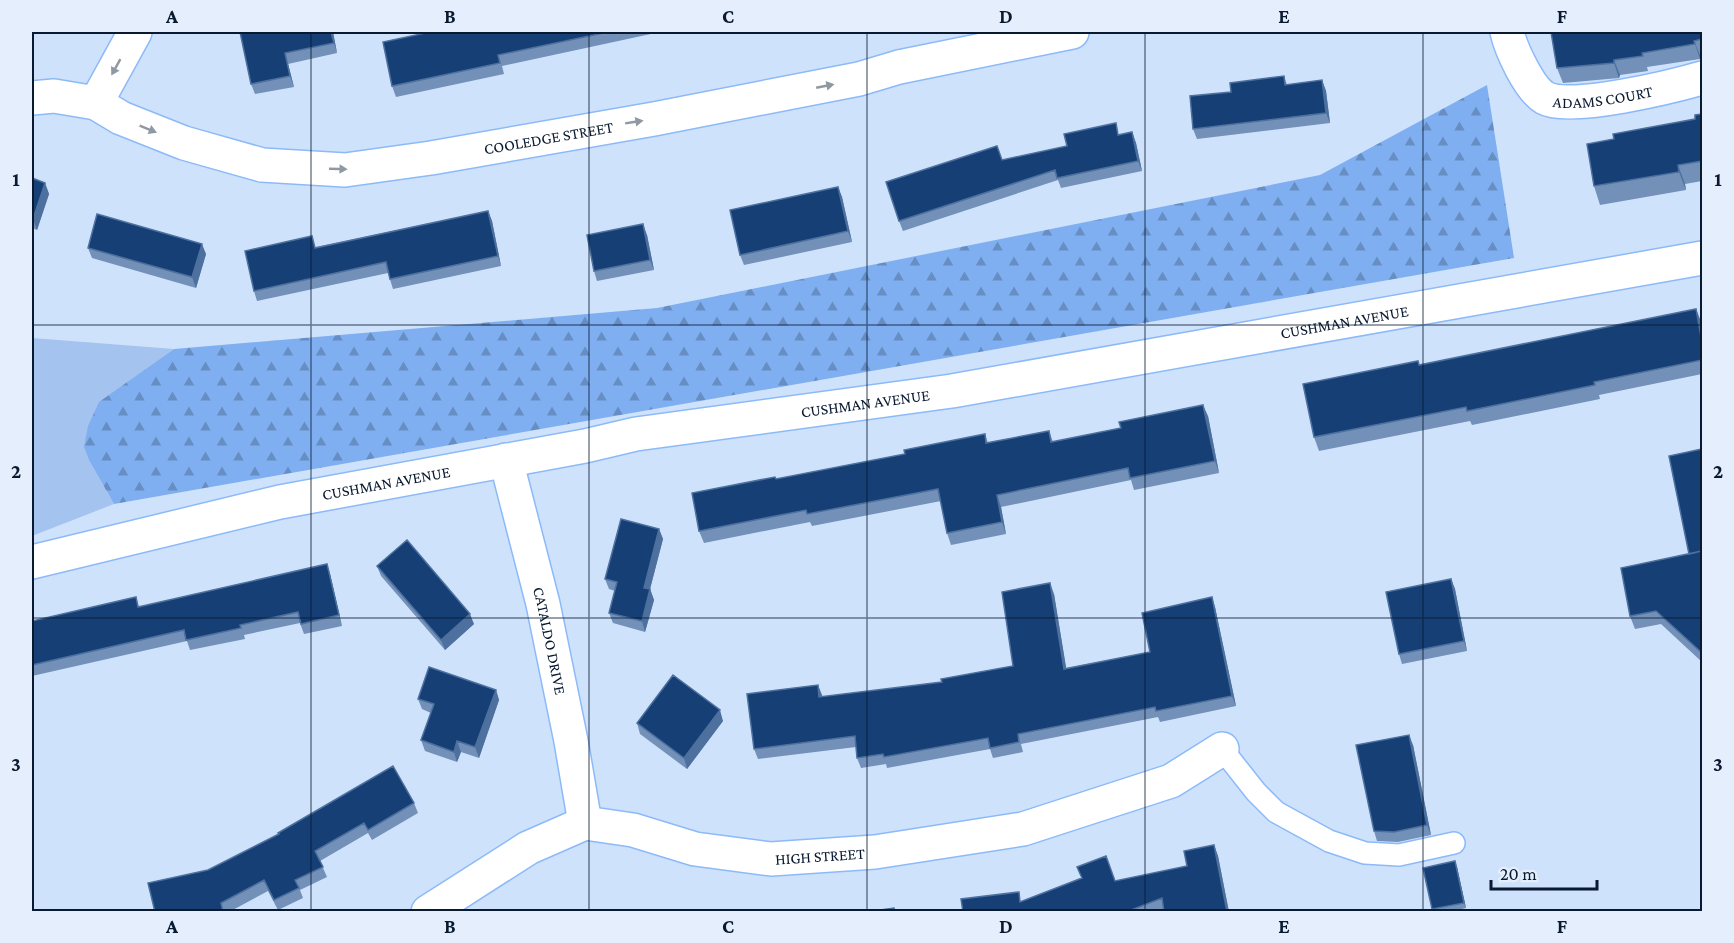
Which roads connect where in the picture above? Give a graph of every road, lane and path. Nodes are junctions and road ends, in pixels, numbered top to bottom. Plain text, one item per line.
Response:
1 (135, 32) edge
2 (1072, 32) edge
3 (1507, 32) edge
4 (1702, 78) edge
5 (32, 98) edge
6 (96, 104) junction
7 (1702, 258) edge
8 (506, 460) junction
9 (32, 562) edge
10 (1222, 748) joint
11 (585, 822) junction
12 (1454, 843) dead end
13 (428, 912) edge

1 -> 6 street
6 -> 2 street, COOLEDGE STREET
3 - 4 street, ADAMS COURT
5 - 6 street, COOLEDGE STREET
7 - 8 street, CUSHMAN AVENUE
8 - 9 street, CUSHMAN AVENUE
8 - 11 street, CATALDO DRIVE
10 - 11 street, HIGH STREET
10 - 12 lane
11 - 13 street

